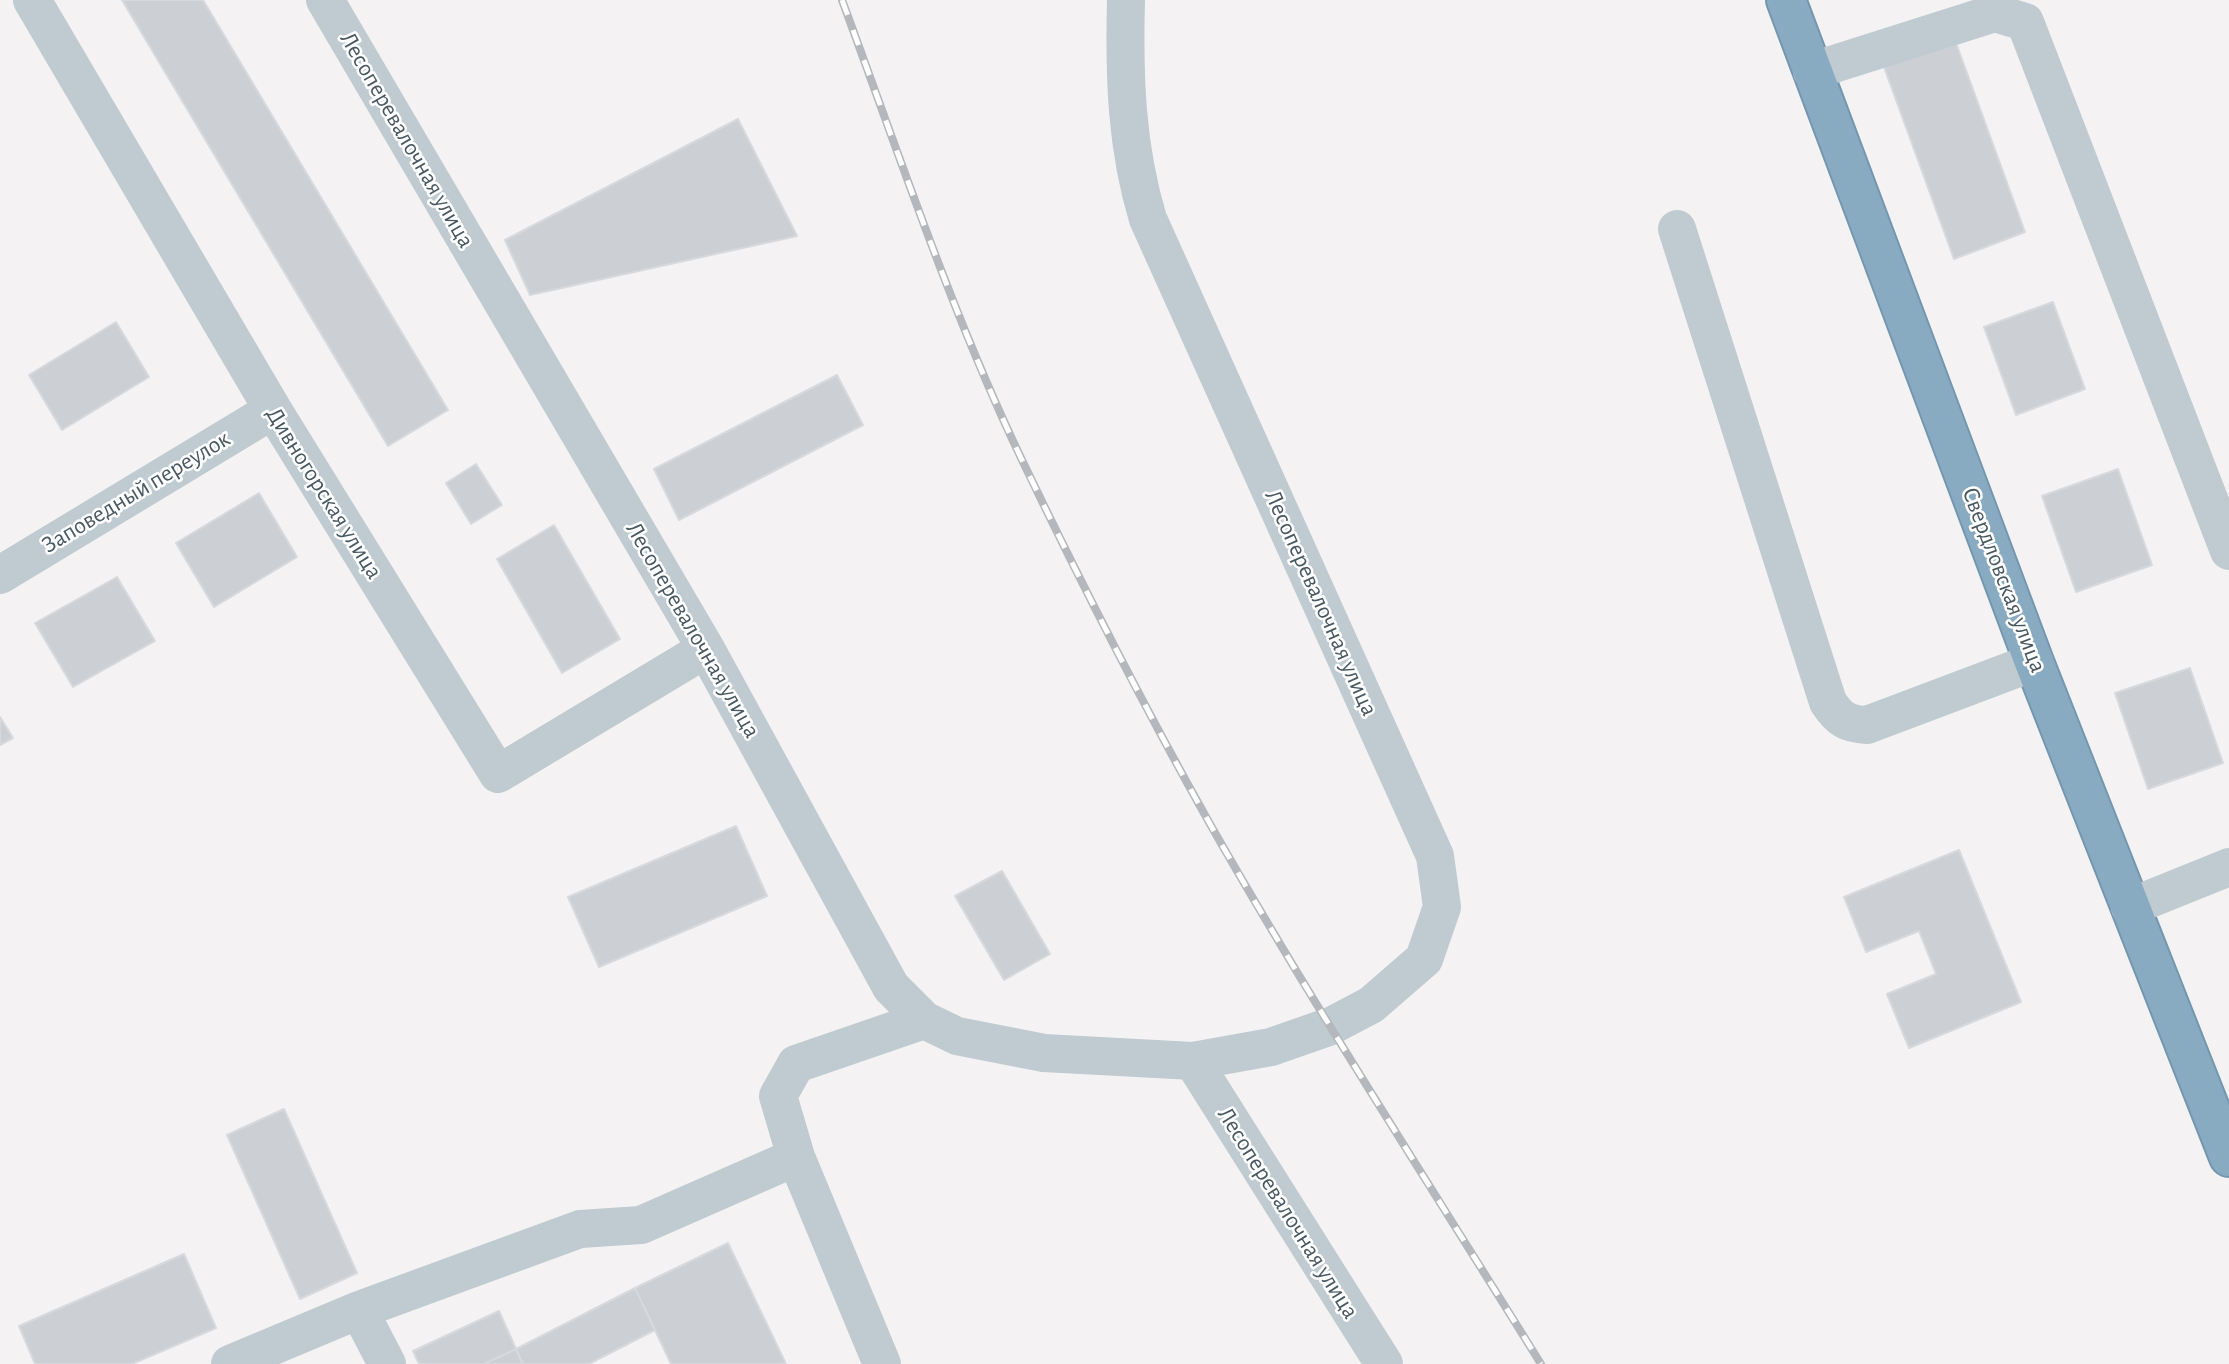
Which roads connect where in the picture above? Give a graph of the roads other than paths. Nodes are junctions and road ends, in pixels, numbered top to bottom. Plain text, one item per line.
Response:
1 (32, 0) edge
2 (325, 0) edge
3 (1126, 0) edge
4 (1786, 0) edge
5 (1812, 71) junction
6 (1677, 229) dead end
7 (273, 410) junction
8 (2229, 551) edge
9 (0, 575) edge
10 (706, 649) junction
11 (2034, 662) junction
12 (2229, 867) edge
13 (2130, 907) junction
14 (925, 1020) junction
15 (1193, 1061) junction
16 (796, 1157) junction
17 (2229, 1157) edge
18 (359, 1310) junction
19 (230, 1364) edge
20 (387, 1364) edge
21 (883, 1364) edge
22 (1384, 1364) edge

1 - 7 street, Дивногорская улица
2 - 10 street, Лесоперевалочная улица
3 - 15 street, Лесоперевалочная улица
4 - 5 highway, Свердловская улица
5 - 8 street
5 - 11 highway, Свердловская улица
6 - 11 street
7 - 9 street, Заповедный переулок
7 - 10 street, Дивногорская улица
10 - 14 street, Лесоперевалочная улица
11 - 13 highway, Свердловская улица
12 - 13 street
13 - 17 highway, Свердловская улица
14 - 15 street, Лесоперевалочная улица
14 - 16 street
15 - 22 street, Лесоперевалочная улица
16 - 18 street
16 - 21 street
18 - 19 street
18 - 20 street

